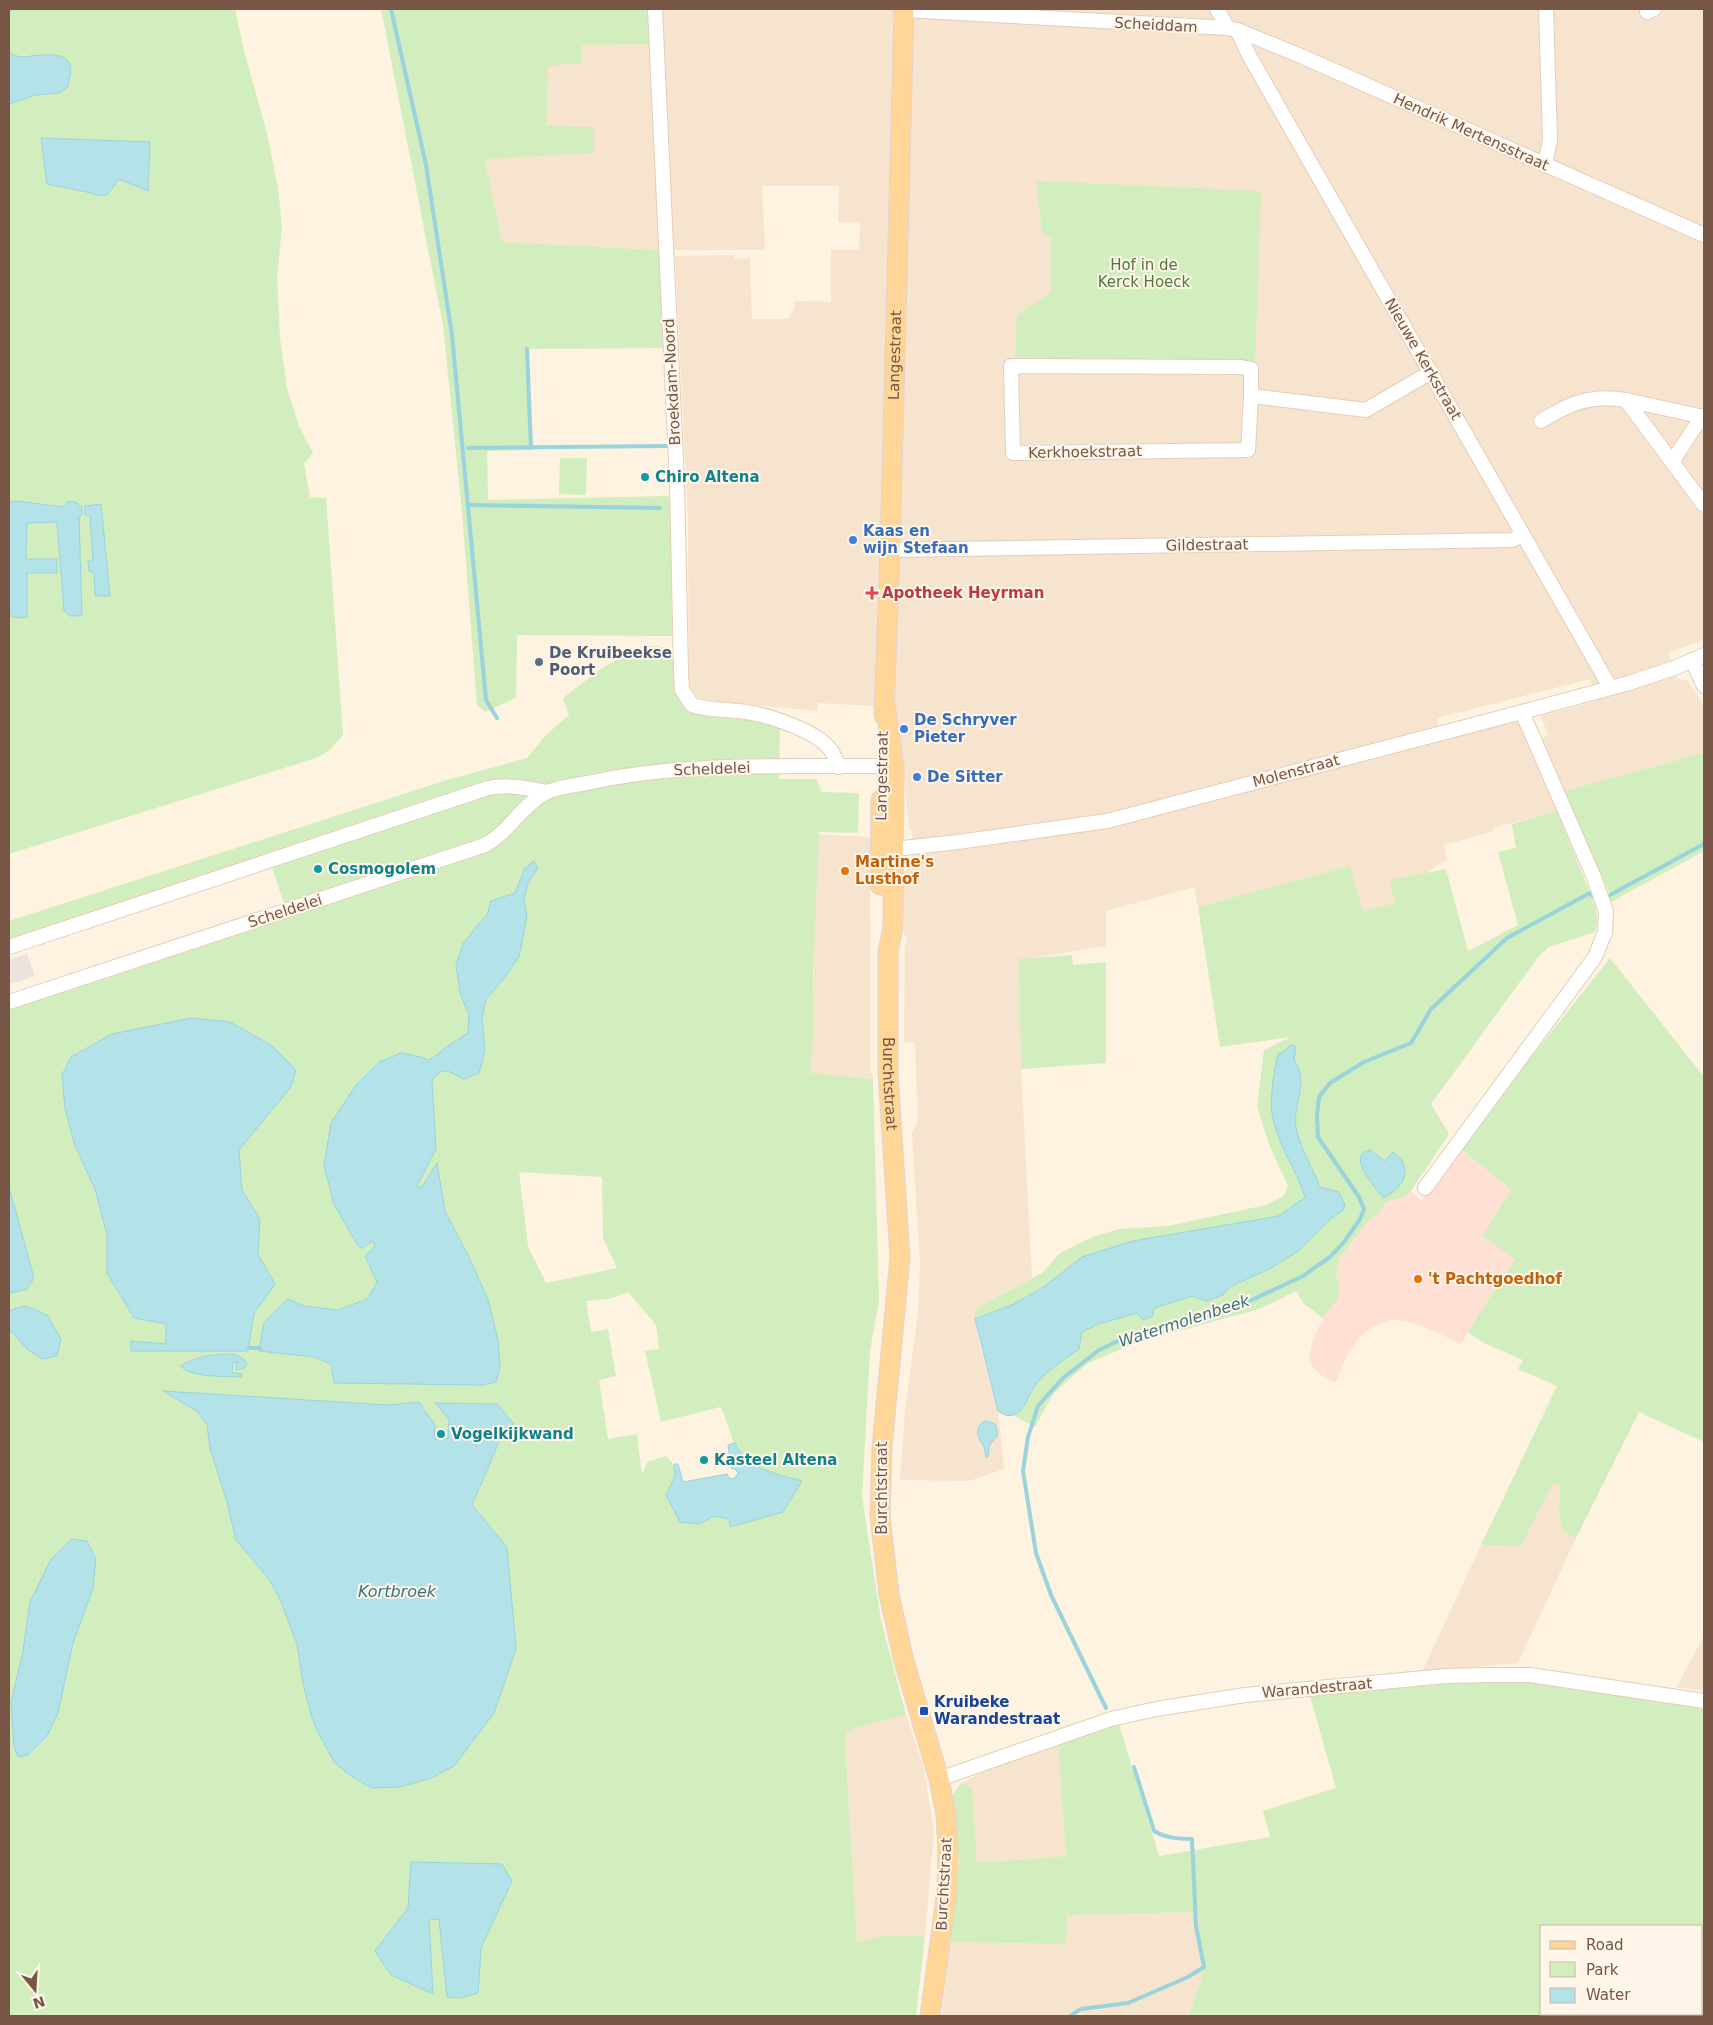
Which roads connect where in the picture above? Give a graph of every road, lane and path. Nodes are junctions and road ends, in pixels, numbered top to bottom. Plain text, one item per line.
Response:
1 (655, 9) edge
2 (1217, 9) edge
3 (1546, 9) edge
4 (904, 10) edge
5 (1232, 29) junction
6 (1546, 165) junction
7 (1704, 236) edge
8 (1431, 372) junction
9 (1251, 396) junction
10 (1626, 400) junction
11 (1703, 417) edge
12 (1541, 421) dead end
13 (1672, 462) junction
14 (1704, 505) edge
15 (1523, 535) junction
16 (890, 550) junction
17 (1698, 657) edge
18 (1704, 686) edge
19 (1610, 687) junction
20 (1522, 712) junction
21 (839, 766) junction
22 (888, 766) junction
23 (546, 792) junction
24 (887, 850) junction
25 (9, 947) edge
26 (9, 1002) edge
27 (1425, 1188) dead end
28 (1704, 1700) edge
29 (939, 1779) junction
30 (930, 2016) edge

1 - 21 street, Broekdam-Noord
2 - 5 street, Nieuwe Kerkstraat
3 - 6 street
4 - 5 street, Scheiddam
4 - 16 main road, Langestraat
5 - 6 street, Hendrik Mertensstraat
5 - 8 street, Nieuwe Kerkstraat
6 - 7 street, Hendrik Mertensstraat
8 - 9 street
8 - 15 street, Nieuwe Kerkstraat
9 - 9 street, Kerkhoekstraat
10 - 11 street
10 - 12 street
10 - 13 street
11 - 13 street
13 - 14 street
15 - 16 street, Gildestraat
15 - 19 street, Nieuwe Kerkstraat
16 - 22 main road, Langestraat
17 - 18 street
17 - 19 street, Molenstraat
19 - 20 street, Molenstraat
20 - 24 street, Molenstraat
20 - 27 street
21 - 22 street, Scheldelei
21 - 23 street, Scheldelei
22 - 24 main road, Langestraat
23 - 25 street, Scheldelei
23 - 26 street, Scheldelei
24 - 29 main road, Burchtstraat
28 - 29 street, Warandestraat
29 - 30 main road, Burchtstraat

